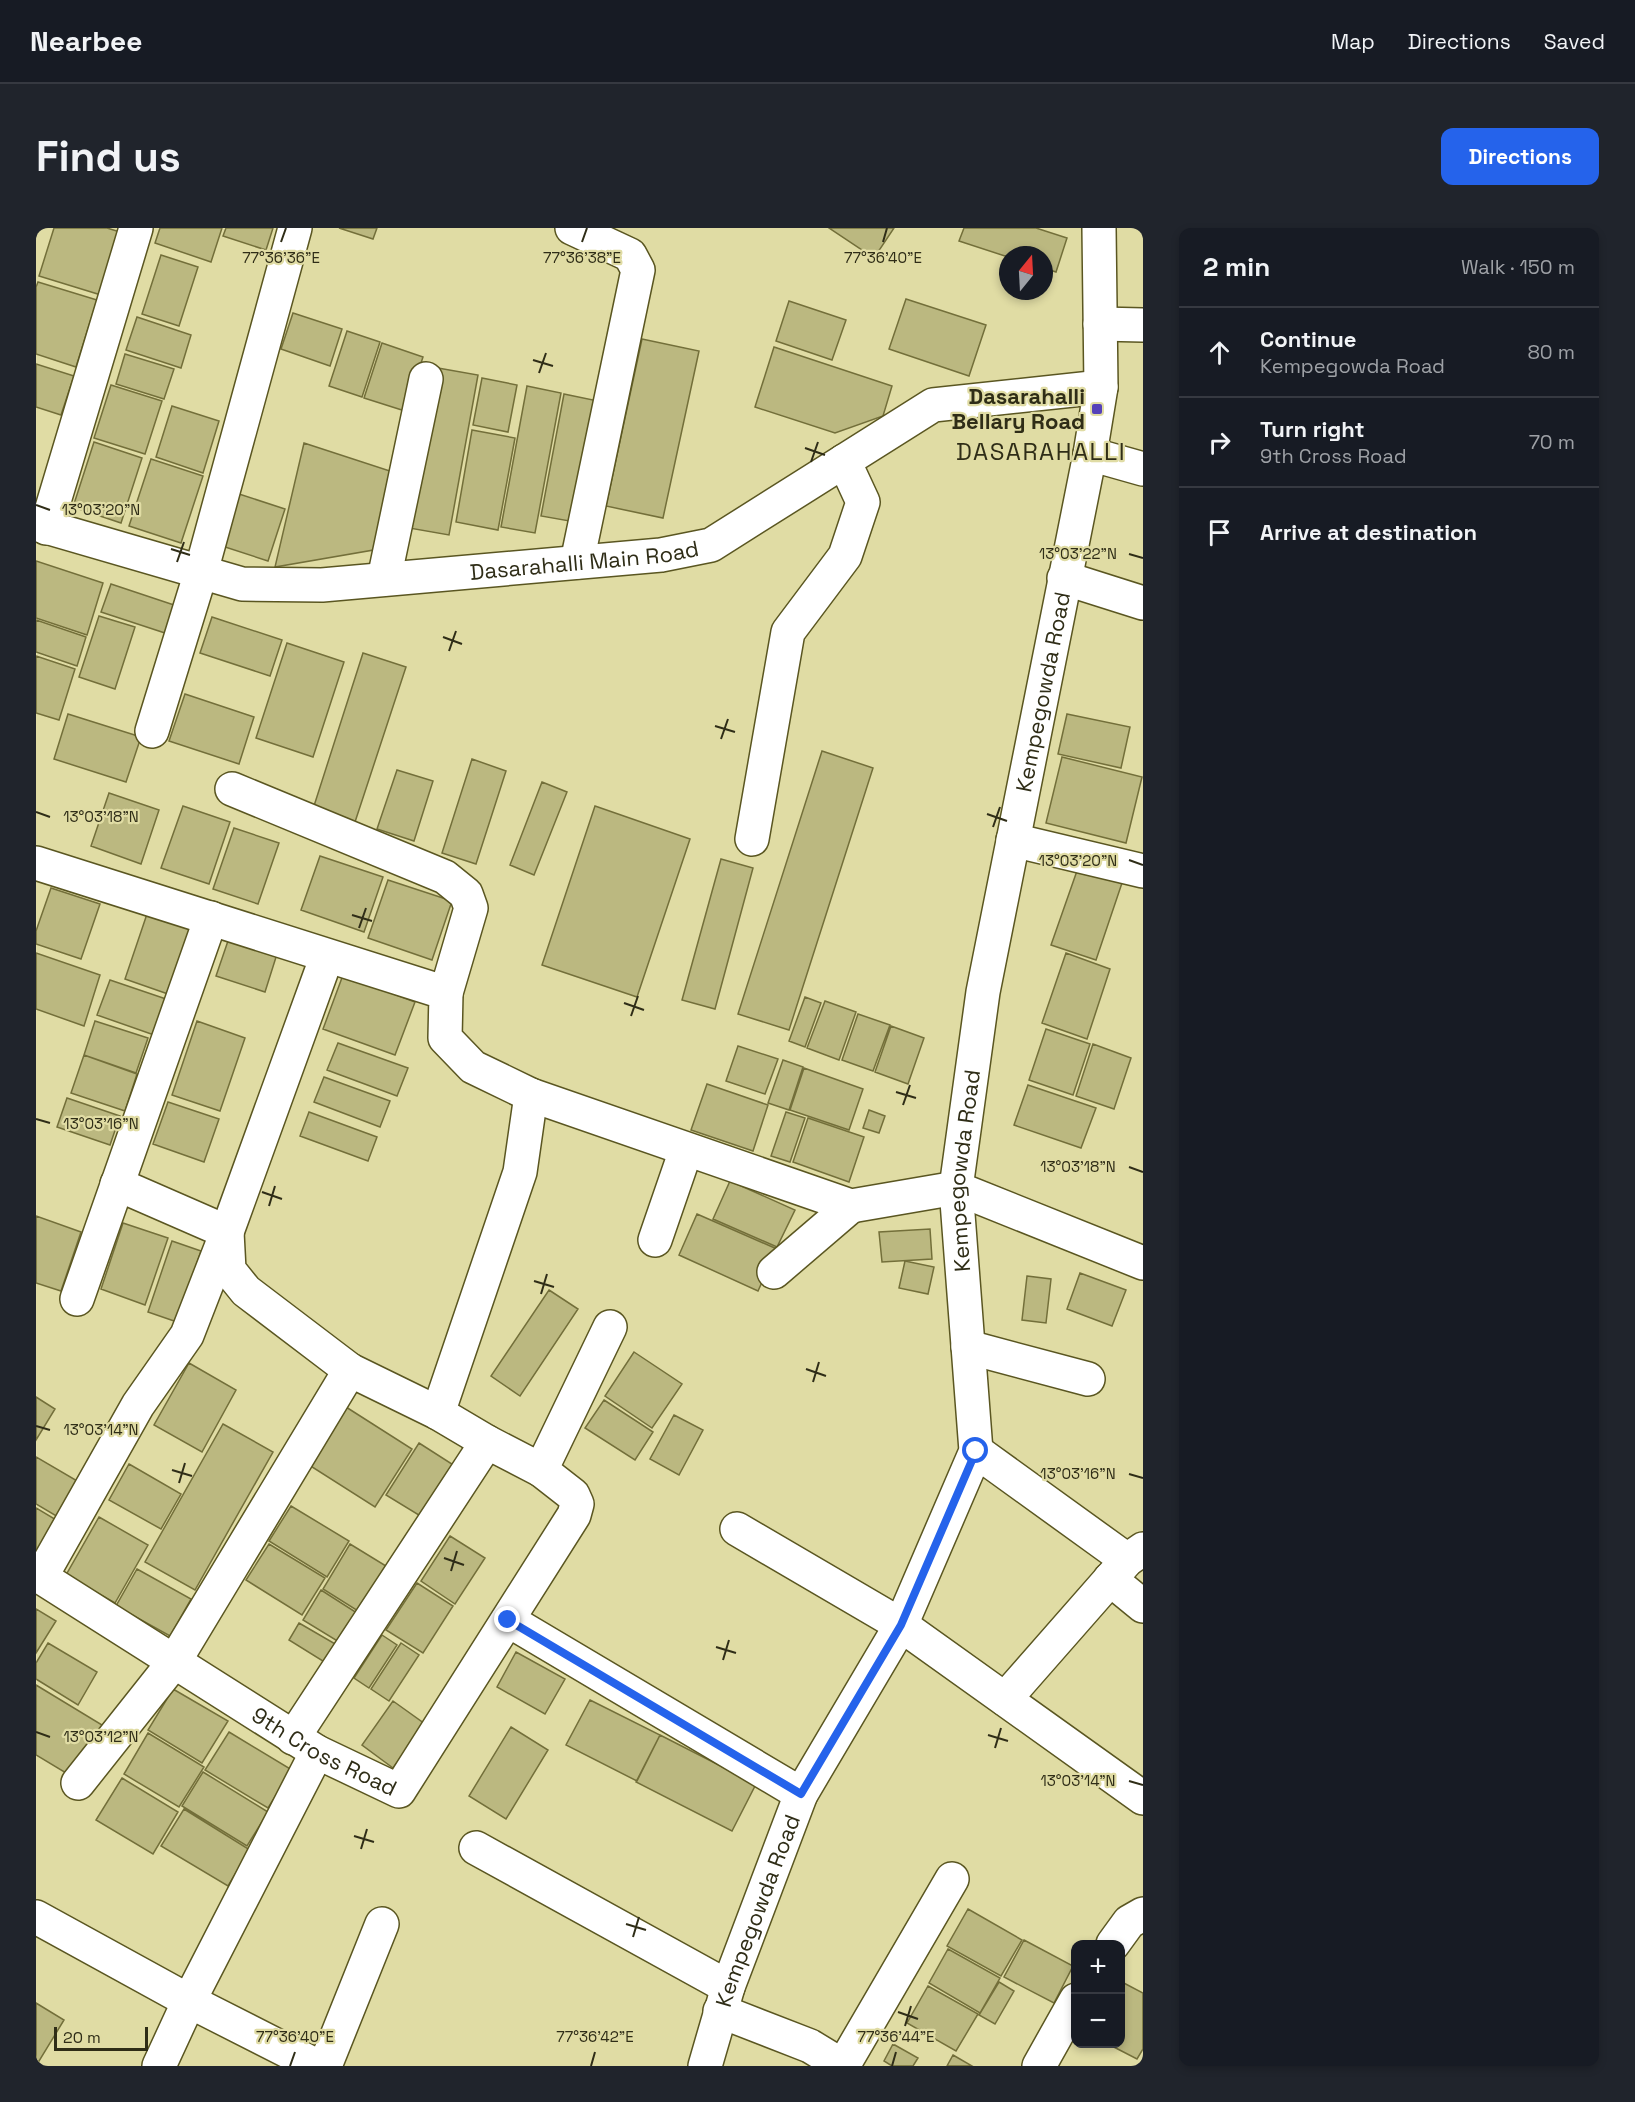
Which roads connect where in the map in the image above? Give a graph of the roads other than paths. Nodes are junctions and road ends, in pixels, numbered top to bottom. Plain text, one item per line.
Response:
1 (136, 228) edge
2 (295, 228) edge
3 (572, 228) edge
4 (1099, 228) edge
5 (1100, 324) junction
6 (1143, 325) edge
7 (426, 379) dead end
8 (1101, 387) junction
9 (1090, 454) junction
10 (844, 461) junction
11 (1143, 469) edge
12 (41, 526) edge
13 (577, 562) junction
14 (201, 572) junction
15 (1064, 578) junction
16 (384, 579) junction
17 (1143, 603) edge
18 (152, 731) dead end
19 (232, 789) dead end
20 (752, 839) dead end
21 (1013, 840) junction
22 (36, 863) edge
23 (1143, 871) edge
24 (211, 918) junction
25 (327, 956) junction
26 (446, 993) junction
27 (531, 1095) junction
28 (686, 1150) junction
29 (117, 1184) junction
30 (956, 1188) junction
31 (851, 1206) junction
32 (227, 1232) junction
33 (656, 1240) dead end
34 (1143, 1263) edge
35 (774, 1272) dead end
36 (77, 1299) dead end
37 (610, 1327) dead end
38 (968, 1347) junction
39 (350, 1370) junction
40 (1088, 1378) dead end
41 (438, 1413) junction
42 (487, 1442) junction
43 (976, 1451) junction
44 (541, 1470) junction
45 (738, 1529) dead end
46 (1127, 1563) edge
47 (38, 1575) edge
48 (1143, 1606) edge
49 (508, 1620) junction
50 (901, 1625) junction
51 (174, 1662) junction
52 (1005, 1699) junction
53 (305, 1745) junction
54 (78, 1783) dead end
55 (801, 1794) junction
56 (1143, 1798) edge
57 (476, 1848) dead end
58 (952, 1879) dead end
59 (1143, 1914) edge
60 (36, 1917) edge
61 (382, 1924) dead end
62 (1116, 1940) edge
63 (724, 1999) junction
64 (189, 2001) junction
65 (1071, 2009) edge
66 (159, 2066) edge
67 (317, 2066) edge
68 (325, 2066) edge
69 (705, 2066) edge
70 (843, 2066) edge
71 (1039, 2066) edge

1 - 12 street
2 - 14 street
3 - 13 street
4 - 5 street, Kempegowda Road
5 - 6 street
5 - 8 street, Kempegowda Road
7 - 16 street
8 - 9 street, Kempegowda Road
8 - 10 street, Dasarahalli Main Road
9 - 11 street
9 - 15 street, Kempegowda Road
10 - 13 street, Dasarahalli Main Road
10 - 20 street
12 - 14 street, Dasarahalli Main Road
13 - 16 street, Dasarahalli Main Road
14 - 16 street, Dasarahalli Main Road
14 - 18 street
15 - 17 street
15 - 21 street, Kempegowda Road
19 - 26 street
21 - 23 street
21 - 30 street, Kempegowda Road
22 - 24 street
24 - 25 street
24 - 29 street
25 - 26 street
25 - 32 street
26 - 27 street
27 - 28 street
27 - 41 street
28 - 31 street
28 - 33 street
29 - 32 street
29 - 36 street
30 - 31 street
30 - 34 street
30 - 38 street, Kempegowda Road
31 - 35 street
32 - 39 street
32 - 47 street
37 - 44 street
38 - 40 street
38 - 43 street, Kempegowda Road
39 - 41 street
39 - 51 street
41 - 42 street
42 - 44 street
42 - 53 street
43 - 46 street
43 - 50 street, Kempegowda Road
44 - 49 street
45 - 50 street
46 - 48 street
46 - 52 street
47 - 51 street, 9th Cross Road
49 - 53 street, 9th Cross Road
49 - 55 street
50 - 52 street
50 - 55 street, Kempegowda Road
51 - 53 street, 9th Cross Road
51 - 54 street
52 - 56 street
53 - 64 street
55 - 63 street, Kempegowda Road
57 - 63 street
58 - 70 street
59 - 62 street
60 - 64 street
61 - 68 street
63 - 69 street, Kempegowda Road
63 - 70 street
64 - 66 street
64 - 67 street
65 - 71 street

